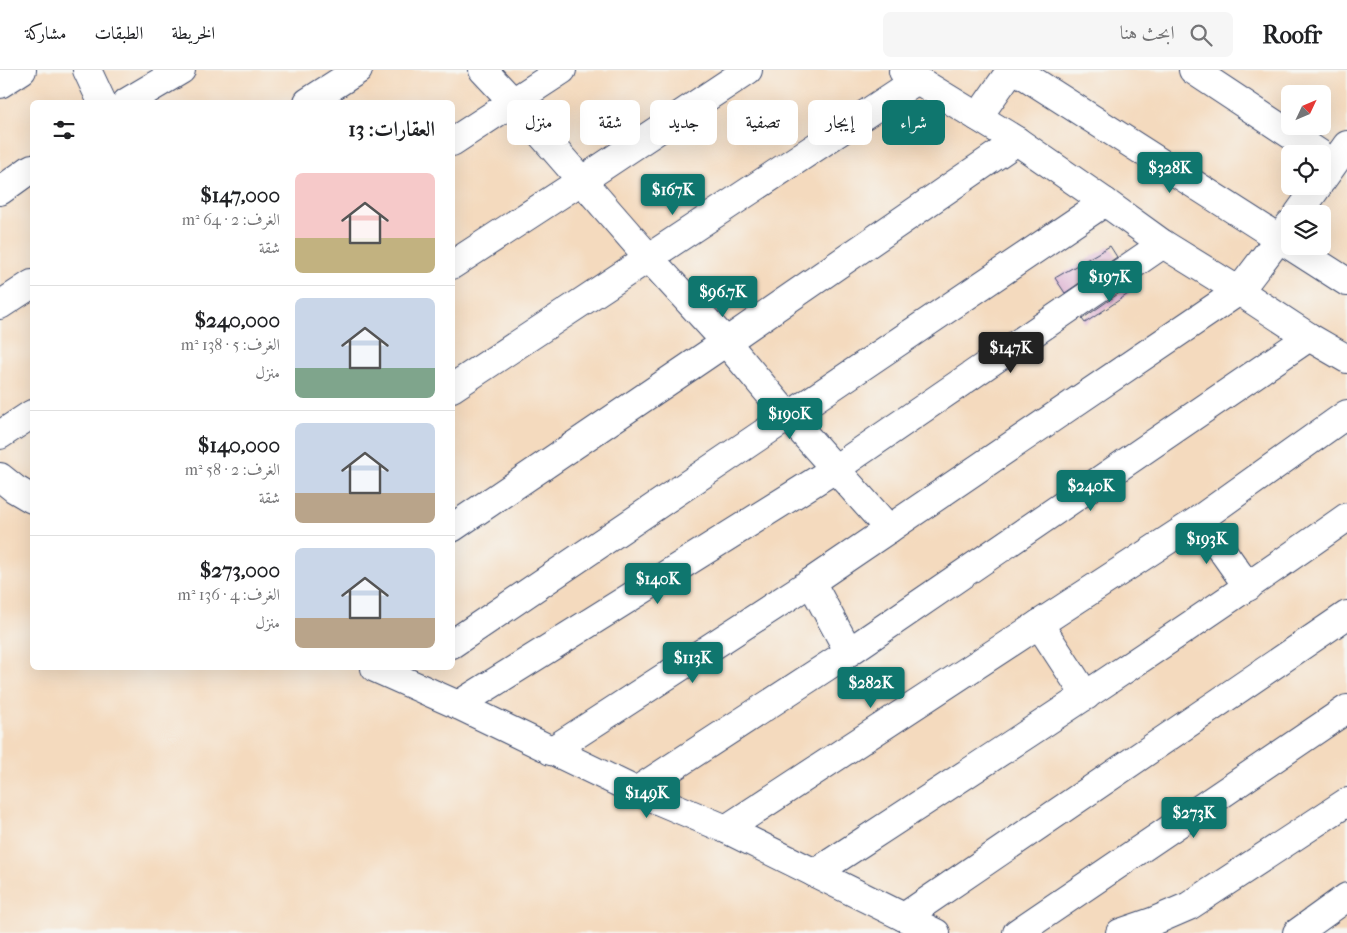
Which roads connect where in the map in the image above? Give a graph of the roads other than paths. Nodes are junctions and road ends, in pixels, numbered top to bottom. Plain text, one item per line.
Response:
1 (22, 70) edge
2 (87, 70) edge
3 (181, 70) edge
4 (358, 70) edge
5 (483, 70) edge
6 (562, 70) edge
7 (748, 70) edge
8 (1011, 70) edge
9 (1016, 70) edge
10 (1193, 70) edge
11 (909, 75) edge
12 (0, 84) edge
13 (101, 100) edge
14 (130, 100) edge
15 (311, 100) edge
16 (511, 100) edge
17 (518, 100) edge
18 (507, 107) edge
19 (978, 117) junction
20 (455, 140) edge
21 (1016, 141) junction
22 (550, 145) edge
23 (1332, 162) edge
24 (30, 169) edge
25 (581, 181) junction
26 (0, 191) edge
27 (1105, 202) junction
28 (1281, 230) edge
29 (1281, 236) edge
30 (1163, 244) junction
31 (1313, 255) edge
32 (649, 258) junction
33 (455, 263) edge
34 (1347, 282) edge
35 (30, 285) edge
36 (1239, 291) junction
37 (0, 305) edge
38 (1309, 336) junction
39 (726, 342) junction
40 (1347, 359) edge
41 (455, 386) edge
42 (1347, 414) edge
43 (30, 415) edge
44 (788, 416) junction
45 (0, 435) edge
46 (835, 469) junction
47 (0, 477) edge
48 (30, 498) edge
49 (1347, 517) edge
50 (1200, 519) junction
51 (455, 526) edge
52 (889, 529) junction
53 (811, 582) junction
54 (1248, 587) junction
55 (1347, 615) edge
56 (1039, 624) junction
57 (455, 642) edge
58 (849, 652) junction
59 (389, 670) edge
60 (410, 673) edge
61 (1086, 696) junction
62 (458, 706) junction
63 (1347, 709) edge
64 (551, 751) junction
65 (636, 791) junction
66 (1347, 802) edge
67 (726, 829) junction
68 (815, 873) junction
69 (1347, 897) edge
70 (904, 917) junction
71 (936, 933) edge
72 (1017, 933) edge
73 (1120, 933) edge
74 (1297, 933) edge

1 - 12 street
2 - 13 street
3 - 14 street
4 - 15 street
5 - 16 street
6 - 17 street
7 - 25 street
8 - 19 street
9 - 28 street
10 - 23 street
11 - 19 street
11 - 32 street
18 - 20 street
19 - 21 street
21 - 27 street
21 - 39 street
22 - 25 street
24 - 26 street
25 - 32 street
25 - 33 street
27 - 30 street
27 - 44 street
29 - 36 street
30 - 36 street
30 - 46 street
31 - 34 street
32 - 39 street
32 - 41 street
35 - 37 street
36 - 38 street
36 - 52 street
38 - 40 street
38 - 58 street
39 - 44 street
39 - 51 street
42 - 50 street
43 - 45 street
44 - 46 street
44 - 57 street
46 - 52 street
46 - 62 street
47 - 48 street
49 - 54 street
50 - 54 street
50 - 56 street
52 - 53 street
53 - 58 street
53 - 64 street
54 - 61 street
55 - 70 street
56 - 61 street
56 - 67 street
58 - 65 street
59 - 60 street
60 - 62 street
61 - 68 street
62 - 64 street
63 - 72 street
64 - 65 street
65 - 67 street
66 - 73 street
67 - 68 street
68 - 70 street
69 - 74 street
70 - 71 street

